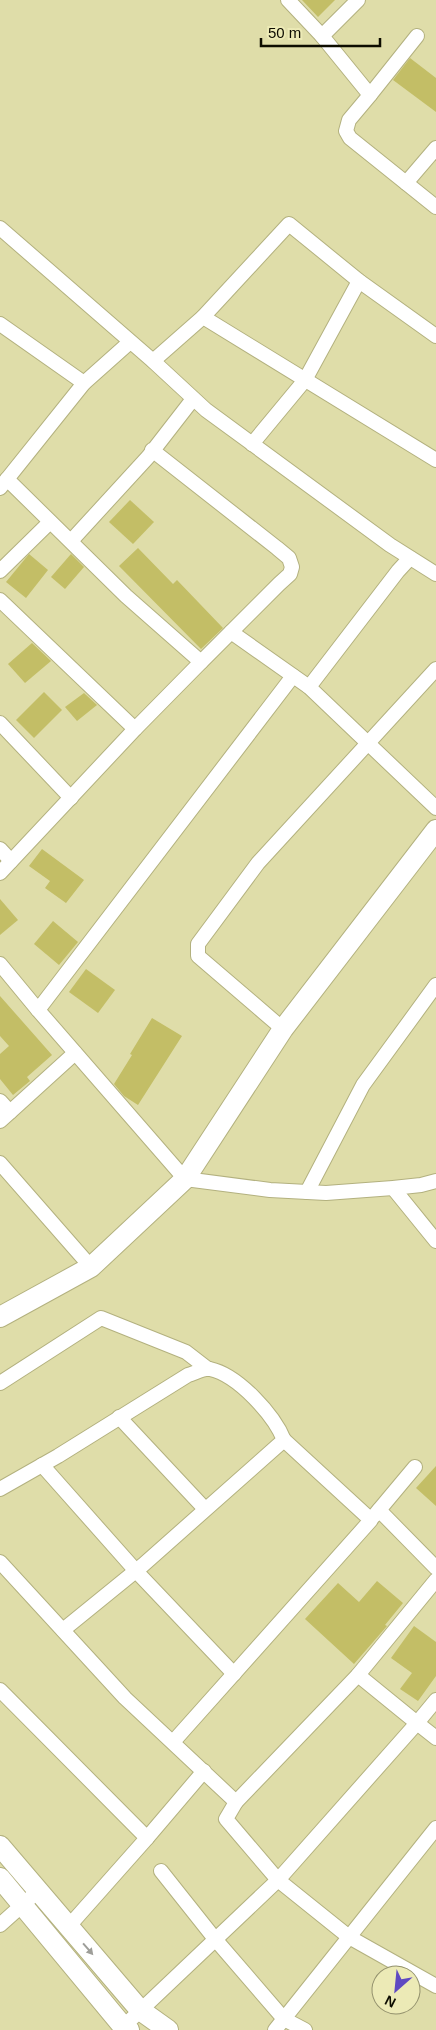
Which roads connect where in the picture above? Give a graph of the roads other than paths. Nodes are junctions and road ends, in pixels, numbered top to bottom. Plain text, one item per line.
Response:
1 (288, 0) edge
2 (358, 0) edge
3 (322, 36) junction
4 (417, 36) dead end
5 (370, 95) junction
6 (436, 148) edge
7 (406, 183) junction
8 (436, 207) edge
9 (0, 228) edge
10 (359, 281) junction
11 (203, 317) junction
12 (0, 324) edge
13 (436, 336) edge
14 (130, 342) junction
15 (153, 361) junction
16 (304, 380) junction
17 (84, 383) junction
18 (193, 399) junction
19 (252, 444) junction
20 (152, 450) junction
21 (436, 460) edge
22 (4, 484) edge
23 (50, 522) junction
24 (71, 541) junction
25 (410, 558) junction
26 (0, 572) edge
27 (436, 574) edge
28 (0, 600) edge
29 (231, 632) junction
30 (201, 662) junction
31 (436, 669) edge
32 (293, 676) junction
33 (308, 687) junction
34 (0, 723) edge
35 (135, 729) junction
36 (368, 743) junction
37 (71, 798) junction
38 (436, 808) edge
39 (436, 830) edge
40 (0, 849) edge
41 (11, 861) junction
42 (0, 873) edge
43 (0, 964) edge
44 (436, 985) edge
45 (38, 1010) junction
46 (283, 1029) junction
47 (75, 1054) junction
48 (0, 1101) edge
49 (5, 1117) edge
50 (0, 1163) edge
51 (185, 1179) junction
52 (436, 1181) edge
53 (393, 1188) junction
54 (308, 1192) junction
55 (436, 1240) edge
56 (91, 1267) junction
57 (0, 1317) edge
58 (208, 1369) junction
59 (0, 1383) edge
60 (119, 1418) junction
61 (284, 1440) junction
62 (42, 1465) junction
63 (414, 1467) dead end
64 (0, 1489) edge
65 (205, 1509) junction
66 (375, 1515) junction
67 (0, 1562) edge
68 (436, 1568) edge
69 (136, 1571) junction
70 (436, 1580) edge
71 (63, 1630) junction
72 (234, 1674) junction
73 (358, 1675) junction
74 (0, 1690) edge
75 (436, 1700) edge
76 (417, 1723) junction
77 (436, 1738) edge
78 (172, 1742) junction
79 (204, 1772) junction
80 (236, 1802) junction
81 (436, 1828) edge
82 (147, 1838) junction
83 (0, 1846) edge
84 (161, 1871) dead end
85 (0, 1878) edge
86 (278, 1880) junction
87 (38, 1891) junction
88 (22, 1904) junction
89 (0, 1925) edge
90 (69, 1926) junction
91 (349, 1937) junction
92 (215, 1939) junction
93 (436, 1986) edge
94 (140, 2010) junction
95 (280, 2024) edge
96 (127, 2028) edge
97 (168, 2030) edge
98 (304, 2030) edge

1 - 3 street
2 - 3 street
3 - 5 street
4 - 5 street
5 - 7 street
6 - 7 street
7 - 8 street
9 - 14 street
10 - 11 street
10 - 13 street
10 - 16 street
11 - 15 street
11 - 16 street
12 - 17 street
14 - 15 street
14 - 17 street
15 - 18 street
16 - 19 street
16 - 21 street
17 - 22 street
18 - 19 street
18 - 20 street
19 - 25 street
20 - 24 street
20 - 29 street
22 - 23 street
23 - 24 street
23 - 26 street
24 - 30 street
25 - 27 street
25 - 33 street
28 - 35 street
29 - 30 street
29 - 32 street
30 - 35 street
31 - 36 street
32 - 33 street
32 - 45 street
33 - 36 street
34 - 37 street
35 - 37 street
36 - 38 street
36 - 46 street
37 - 41 street
39 - 46 street
40 - 41 street
41 - 42 street
43 - 45 street
44 - 54 street
45 - 47 street
46 - 51 street
47 - 49 street
47 - 51 street
48 - 49 street
50 - 56 street
51 - 54 street
51 - 56 street
52 - 53 street
53 - 54 street
53 - 55 street
56 - 57 street
58 - 59 street
58 - 60 street
58 - 61 street
60 - 62 street
60 - 65 street
61 - 65 street
61 - 66 street
62 - 64 street
62 - 69 street
63 - 66 street
65 - 69 street
66 - 68 street
66 - 72 street
67 - 71 street
69 - 71 street
69 - 72 street
70 - 73 street
71 - 78 street
72 - 78 street
73 - 76 street
73 - 80 street
74 - 82 street
75 - 76 street
76 - 77 street
76 - 86 street
78 - 79 street
79 - 80 street
79 - 82 street
80 - 86 street
81 - 91 street
82 - 90 street
83 - 87 street
84 - 92 street
85 - 88 street
86 - 91 street
86 - 92 street
87 - 88 street
87 - 90 street
88 - 89 street
88 - 96 street
90 -> 94 street
91 - 93 street
91 - 95 street
92 - 94 street
92 - 95 street
94 - 96 street
94 - 97 street
95 - 98 street

